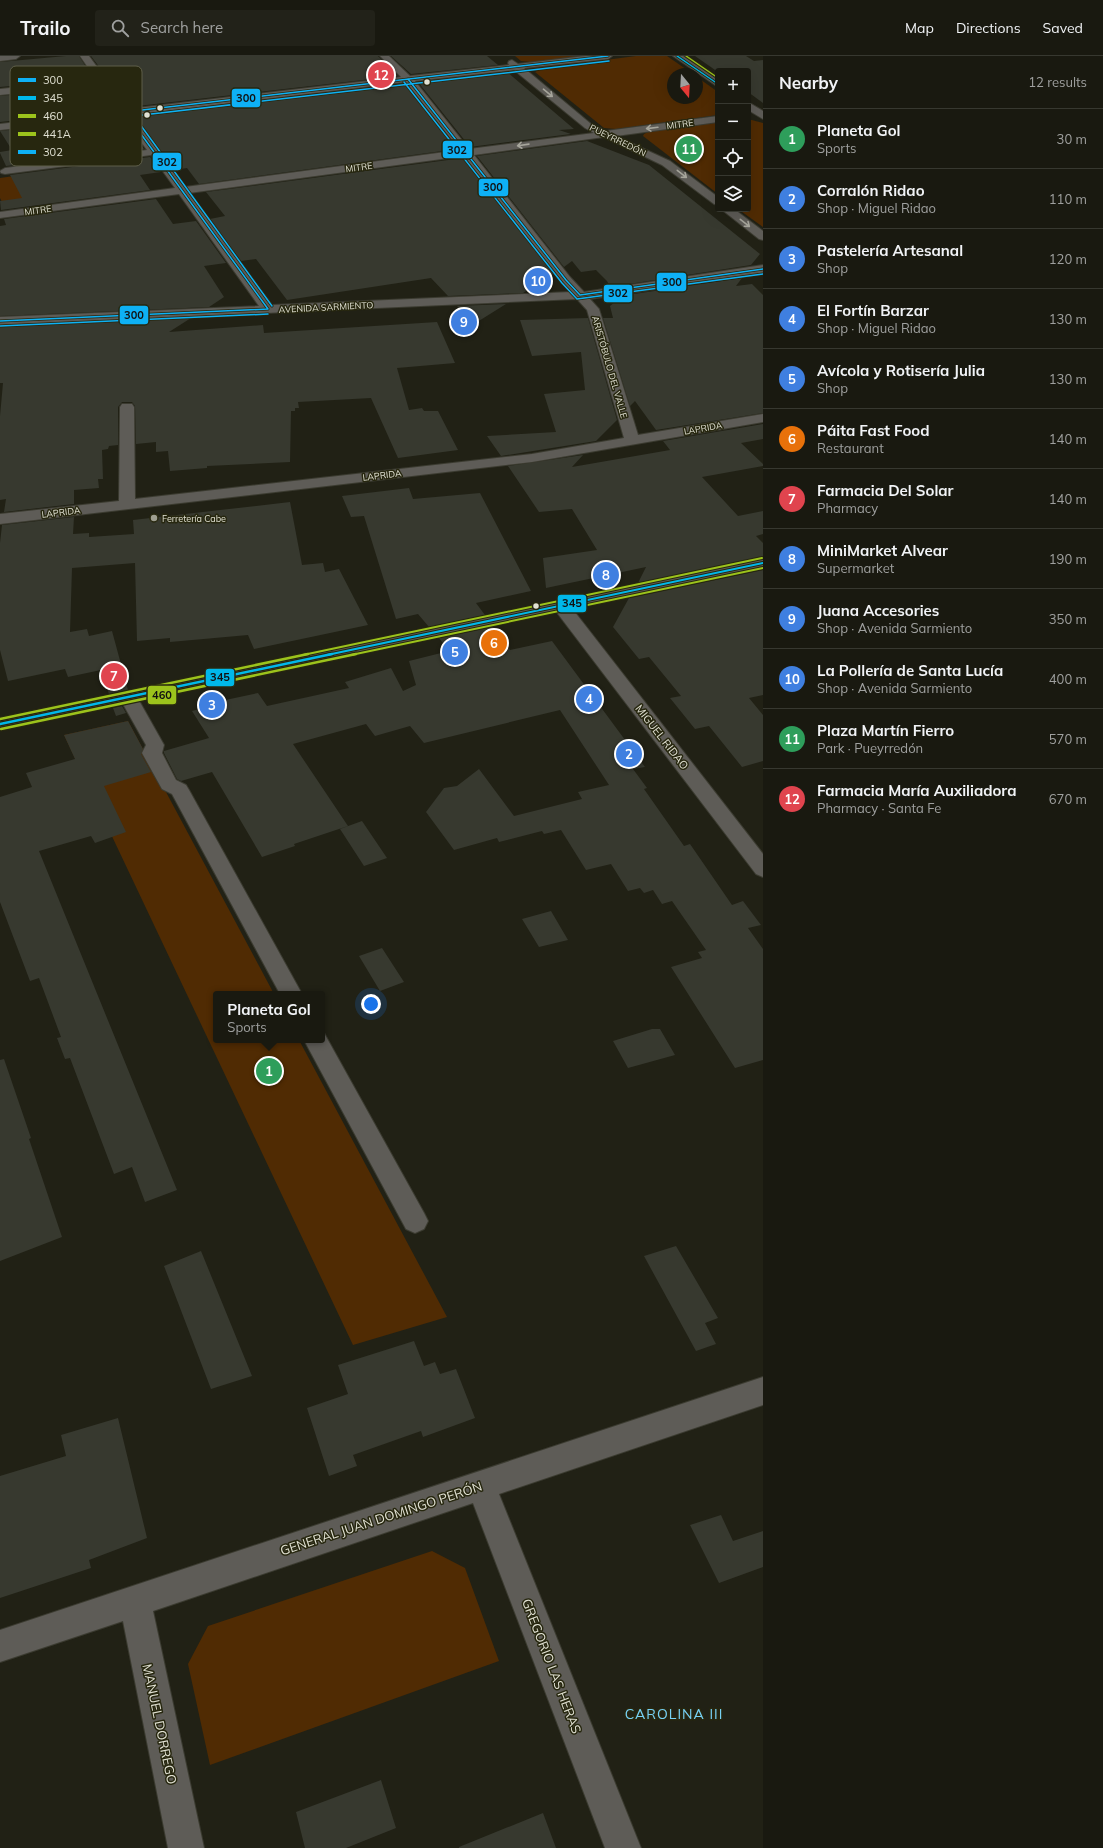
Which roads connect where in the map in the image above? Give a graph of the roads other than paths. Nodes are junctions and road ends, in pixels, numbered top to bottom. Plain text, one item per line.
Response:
1 (16, 56) edge
2 (84, 56) edge
3 (384, 56) edge
4 (504, 56) edge
5 (608, 56) edge
6 (677, 56) edge
7 (0, 58) edge
8 (91, 66) edge
9 (518, 68) junction
10 (408, 79) junction
11 (715, 82) edge
12 (10, 91) edge
13 (0, 92) edge
14 (751, 107) edge
15 (142, 110) edge
16 (762, 114) edge
17 (751, 115) edge
18 (715, 119) edge
19 (10, 126) edge
20 (0, 127) edge
21 (605, 134) junction
22 (142, 135) edge
23 (154, 152) junction
24 (466, 152) junction
25 (142, 154) edge
26 (45, 166) edge
27 (6, 171) dead end
28 (182, 191) junction
29 (715, 200) edge
30 (731, 212) edge
31 (0, 215) edge
32 (763, 237) edge
33 (763, 269) edge
34 (580, 295) junction
35 (268, 309) junction
36 (0, 321) edge
37 (127, 407) dead end
38 (763, 418) edge
39 (632, 441) junction
40 (127, 504) junction
41 (0, 519) edge
42 (763, 563) edge
43 (560, 606) junction
44 (128, 697) junction
45 (0, 724) edge
46 (763, 869) edge
47 (289, 991) edge
48 (318, 1043) edge
49 (416, 1221) dead end
50 (763, 1391) edge
51 (481, 1485) junction
52 (135, 1601) junction
53 (0, 1646) edge
54 (186, 1848) edge
55 (622, 1848) edge

1 - 7 street
2 - 8 street
3 - 10 street, ARISTÓBULO DEL VALLE
4 - 9 street, PUEYRREDÓN
5 - 9 street
6 - 11 street
9 - 10 street
9 -> 21 street, PUEYRREDÓN
10 - 15 street
10 - 24 street, ARISTÓBULO DEL VALLE
12 - 13 street
14 - 16 street
16 - 17 street
18 -> 21 street, MITRE
19 - 20 street
21 -> 24 street, MITRE
21 -> 29 street, PUEYRREDÓN
22 - 23 street
23 - 25 street
23 - 28 street
24 - 28 street, MITRE
24 - 34 street, ARISTÓBULO DEL VALLE
26 - 27 street
28 - 31 street, MITRE
28 - 35 street
30 -> 32 street
33 - 34 street, AVENIDA SARMIENTO
34 - 35 street, AVENIDA SARMIENTO
34 - 39 street, ARISTÓBULO DEL VALLE
35 - 36 street, AVENIDA SARMIENTO
37 - 40 street
38 - 39 street, LAPRIDA
39 - 40 street, LAPRIDA
40 - 41 street, LAPRIDA
42 - 43 main road
43 - 44 main road
43 - 46 street, MIGUEL RIDAO
44 - 45 main road
44 - 47 street
48 - 49 street
50 - 51 street, GENERAL JUAN DOMINGO PERÓN
51 - 52 street, GENERAL JUAN DOMINGO PERÓN
51 - 55 street, GREGORIO LAS HERAS
52 - 53 street, GENERAL JUAN DOMINGO PERÓN
52 - 54 street, MANUEL DORREGO

